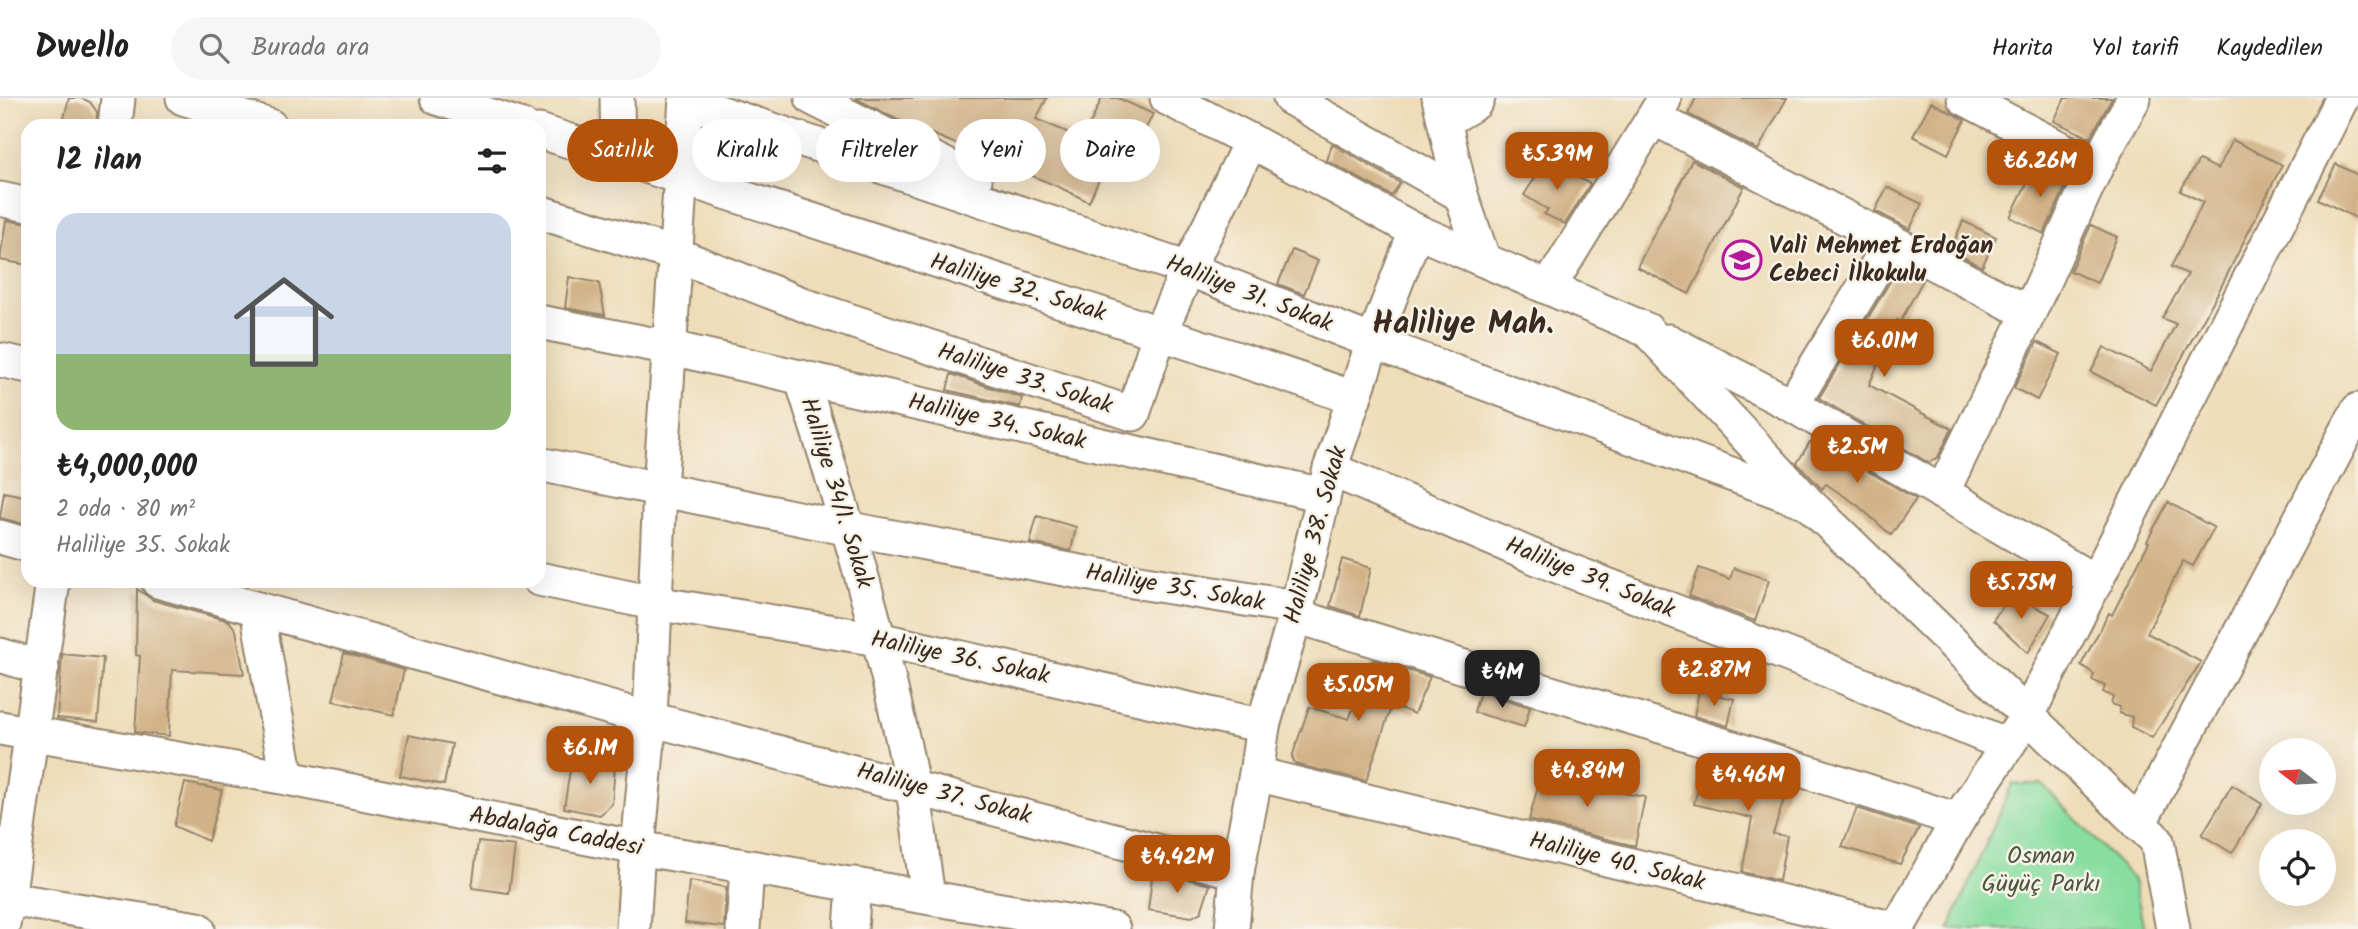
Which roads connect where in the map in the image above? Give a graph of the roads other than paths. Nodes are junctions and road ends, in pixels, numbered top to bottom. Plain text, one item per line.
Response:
1 (118, 98) edge
2 (183, 98) edge
3 (437, 98) edge
4 (617, 98) edge
5 (812, 98) edge
6 (1167, 98) edge
7 (1290, 98) edge
8 (1478, 98) edge
9 (2134, 98) edge
10 (2342, 98) edge
11 (686, 100) edge
12 (1976, 101) edge
13 (1660, 108) edge
14 (1442, 110) edge
15 (116, 119) edge
16 (248, 119) edge
17 (501, 119) edge
18 (617, 119) edge
19 (546, 133) edge
20 (567, 140) edge
21 (1251, 141) junction
22 (2096, 167) junction
23 (678, 178) edge
24 (682, 179) junction
25 (1461, 195) junction
26 (0, 199) edge
27 (21, 204) edge
28 (546, 214) edge
29 (1416, 231) junction
30 (1080, 233) junction
31 (1892, 241) junction
32 (677, 255) junction
33 (1483, 258) junction
34 (1188, 269) junction
35 (1549, 287) junction
36 (2029, 313) junction
37 (546, 323) edge
38 (1647, 330) junction
39 (1160, 332) junction
40 (1373, 342) junction
41 (671, 348) junction
42 (0, 360) edge
43 (21, 364) edge
44 (801, 377) junction
45 (1354, 398) junction
46 (1792, 405) junction
47 (2358, 410) edge
48 (1133, 415) junction
49 (1124, 450) junction
50 (546, 465) edge
51 (1327, 482) junction
52 (660, 489) junction
53 (1942, 493) junction
54 (1807, 502) junction
55 (850, 529) junction
56 (0, 537) edge
57 (21, 543) edge
58 (546, 580) edge
59 (2096, 582) junction
60 (52, 588) edge
61 (183, 588) edge
62 (654, 603) junction
63 (257, 609) junction
64 (1295, 617) junction
65 (878, 639) junction
66 (0, 655) edge
67 (42, 668) junction
68 (2027, 716) junction
69 (650, 719) junction
70 (1263, 726) junction
71 (15, 731) edge
72 (2007, 746) junction
73 (1256, 774) junction
74 (287, 778) junction
75 (912, 786) junction
76 (1958, 820) junction
77 (2139, 824) junction
78 (638, 848) junction
79 (747, 867) junction
80 (1237, 872) junction
81 (854, 884) junction
82 (948, 909) edge
83 (5, 914) edge
84 (1068, 924) edge
85 (198, 929) edge
86 (633, 929) edge
87 (743, 929) edge
88 (851, 929) edge
89 (1113, 929) edge
90 (1232, 929) edge
91 (1896, 929) edge
92 (2173, 929) edge

1 - 15 street
2 - 16 street
3 - 17 street
4 - 18 street
5 - 30 street
6 - 21 street
7 - 25 street
8 - 14 street
9 - 22 street
10 - 59 street
11 - 24 street
11 - 30 street, Haliliye 31. Sokak
12 - 22 street
13 - 31 street
13 - 35 street
14 - 25 street
19 - 20 street, Haliliye 32. Sokak
21 - 29 street
21 - 34 street, Haliliye 33. Sokak
22 - 36 street
23 - 24 street, Haliliye 32. Sokak
24 - 32 street
24 - 39 street, Haliliye 32. Sokak
25 - 33 street
26 - 27 street
28 - 32 street, Haliliye 33. Sokak
29 - 33 street
29 - 40 street, Haliliye 38. Sokak
30 - 34 street, Haliliye 31. Sokak
31 - 36 street
31 - 46 street
32 - 41 street
32 - 48 street, Haliliye 33. Sokak
33 - 35 street
34 - 39 street, Haliliye 33. Sokak
34 - 40 street, Haliliye 31. Sokak
35 - 38 street
36 - 53 street
37 - 41 street, Haliliye 34. Sokak
38 - 46 street
38 - 54 street
39 - 45 street, Haliliye 32. Sokak
39 - 48 street, Haliliye 33. Sokak
40 - 45 street, Haliliye 38. Sokak
40 - 54 street, Haliliye 31. Sokak
41 - 44 street, Haliliye 34. Sokak
41 - 52 street
42 - 43 street
44 - 49 street, Haliliye 34. Sokak
44 - 55 street, Haliliye 34/1. Sokak
45 - 51 street, Haliliye 38. Sokak
46 - 53 street
47 - 77 street
48 - 49 street
49 - 51 street, Haliliye 34. Sokak
50 - 52 street, Haliliye 35. Sokak
51 - 64 street, Haliliye 38. Sokak
51 - 72 street, Haliliye 39. Sokak
52 - 55 street, Haliliye 35. Sokak
52 - 62 street
53 - 59 street
54 - 68 street
55 - 64 street, Haliliye 35. Sokak
55 - 65 street, Haliliye 34/1. Sokak
56 - 57 street
58 - 62 street, Haliliye 36. Sokak
59 - 68 street
60 - 67 street
61 - 63 street, Haliliye 37. Sokak
62 - 65 street, Haliliye 36. Sokak
62 - 69 street
63 - 69 street, Haliliye 37. Sokak
63 - 74 street
64 - 70 street, Haliliye 38. Sokak
64 - 76 street, Haliliye 35. Sokak
65 - 70 street, Haliliye 36. Sokak
65 - 75 street, Haliliye 34/1. Sokak
66 - 67 street
67 - 71 street
68 - 72 street
68 - 77 street
69 - 75 street, Haliliye 37. Sokak
69 - 78 street
70 - 73 street, Haliliye 38. Sokak
71 - 74 street, Abdalağa Caddesi
71 - 83 street
72 - 76 street
73 - 80 street, Haliliye 38. Sokak
73 - 91 street, Haliliye 40. Sokak
74 - 78 street, Abdalağa Caddesi
75 - 80 street, Haliliye 37. Sokak
75 - 82 street, Haliliye 34/1. Sokak
76 - 91 street
77 - 92 street
78 - 79 street, Abdalağa Caddesi
78 - 86 street
79 - 81 street, Abdalağa Caddesi
79 - 87 street
80 - 90 street, Haliliye 38. Sokak
81 - 82 street, Abdalağa Caddesi
81 - 88 street
82 - 84 street, Abdalağa Caddesi
83 - 85 street
84 - 89 street, Abdalağa Caddesi

